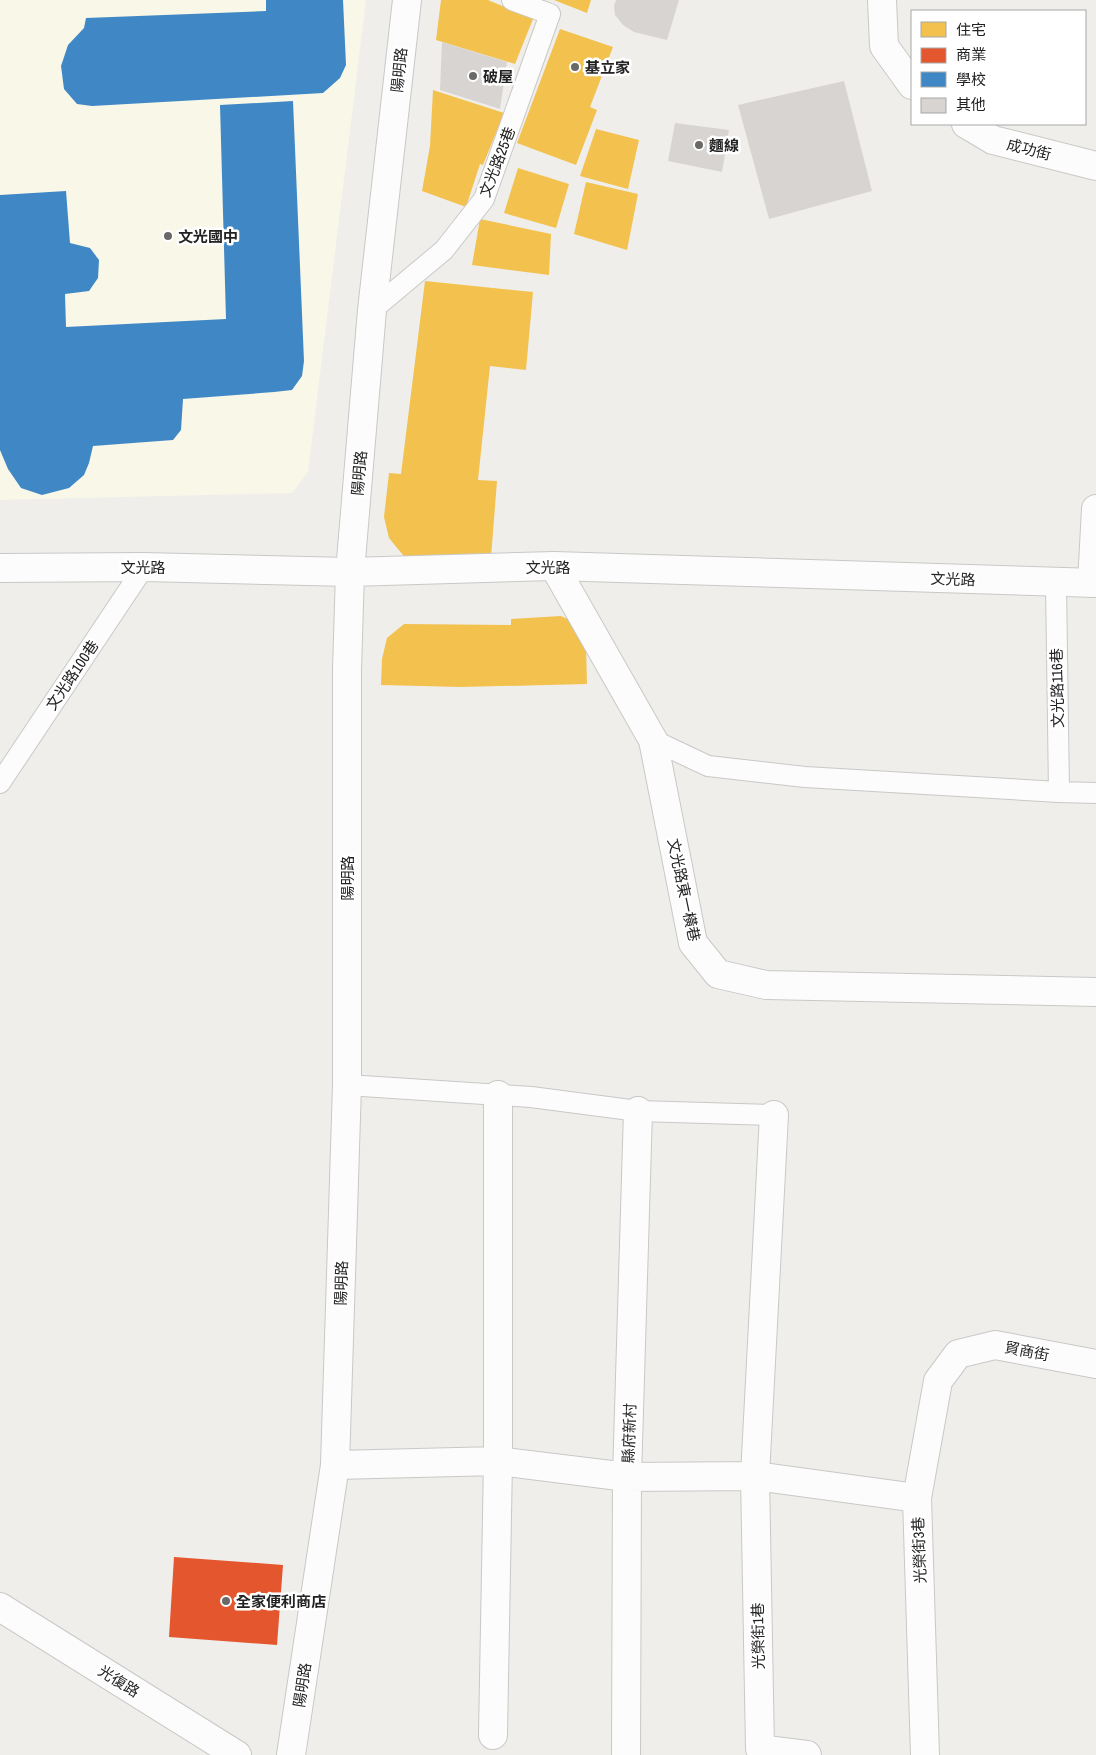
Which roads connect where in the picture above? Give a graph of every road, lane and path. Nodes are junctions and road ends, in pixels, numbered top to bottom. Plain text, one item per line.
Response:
1 (407, 0) edge
2 (512, 0) edge
3 (882, 0) edge
4 (911, 84) edge
5 (968, 125) edge
6 (1096, 166) edge
7 (372, 310) junction
8 (1096, 509) edge
9 (554, 566) junction
10 (144, 567) junction
11 (0, 568) edge
12 (350, 572) junction
13 (1056, 583) junction
14 (1094, 583) edge
15 (654, 740) junction
16 (0, 783) edge
17 (1059, 792) junction
18 (1096, 793) edge
19 (1096, 992) edge
20 (347, 1085) junction
21 (498, 1095) junction
22 (638, 1111) junction
23 (774, 1115) joint
24 (958, 1354) joint
25 (1096, 1364) edge
26 (498, 1461) junction
27 (335, 1465) junction
28 (755, 1476) junction
29 (627, 1477) junction
30 (917, 1498) junction
31 (0, 1608) edge
32 (493, 1735) dead end
33 (238, 1755) edge
34 (291, 1755) edge
35 (626, 1755) edge
36 (807, 1755) edge
37 (925, 1755) edge

1 - 7 street, 陽明路
2 - 7 lane, 文光路25巷
3 - 4 street
5 - 6 street, 成功街
7 - 12 street, 陽明路
8 - 14 street
9 - 12 street, 文光路
9 - 13 street, 文光路
9 - 15 street, 文光路東一橫巷
10 - 11 street, 文光路
10 - 12 street, 文光路
10 - 16 lane, 文光路100巷
12 - 20 street, 陽明路
13 - 14 street, 文光路
13 - 17 lane, 文光路116巷
15 - 17 lane
15 - 19 street, 文光路東一橫巷
17 - 18 lane
20 - 21 lane
20 - 27 street, 陽明路
21 - 22 lane
21 - 26 street
22 - 23 lane
22 - 29 street, 縣府新村
23 - 28 street
24 - 25 street, 貿商街
24 - 30 street, 光榮街3巷
26 - 27 street
26 - 29 street
26 - 32 street
27 - 34 street, 陽明路
28 - 29 street
28 - 30 street
28 - 36 street, 光榮街1巷
29 - 35 street, 縣府新村
30 - 37 street, 光榮街3巷
31 - 33 street, 光復路

